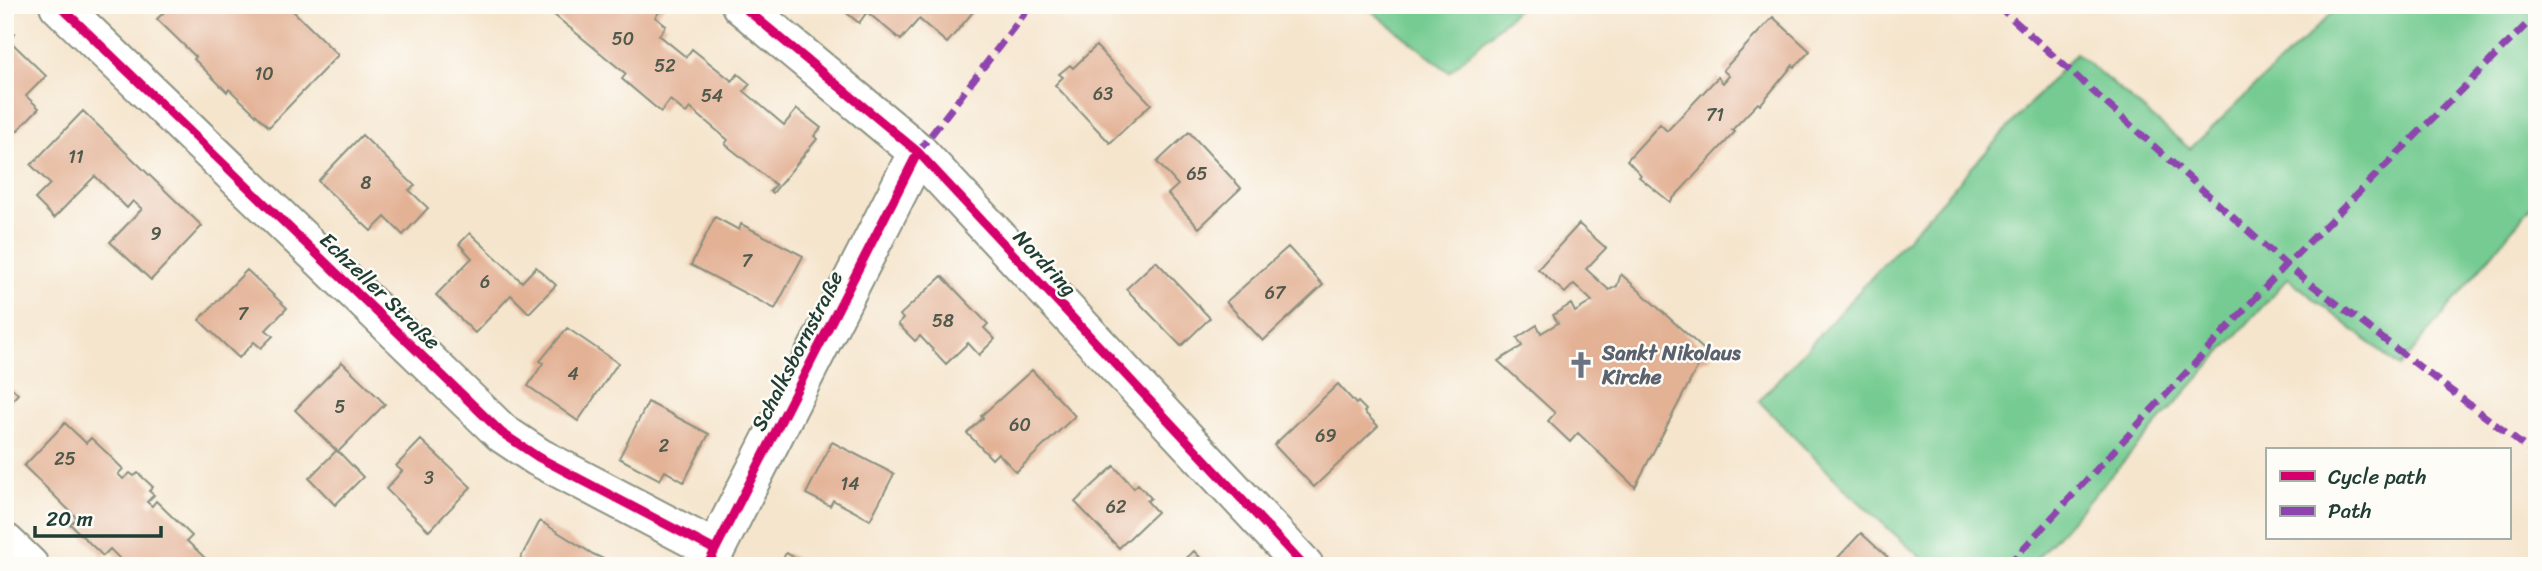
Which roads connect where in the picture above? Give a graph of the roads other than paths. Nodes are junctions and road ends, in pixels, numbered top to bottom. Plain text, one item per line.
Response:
1 (59, 5) edge
2 (741, 5) edge
3 (918, 152) junction
4 (5, 543) edge
5 (711, 558) edge
6 (29, 566) edge
7 (1304, 566) edge

1 - 5 street, Echzeller Straße
2 - 3 street, Nordring
3 - 5 street, Schalksbornstraße
3 - 7 street, Nordring
4 - 6 street

